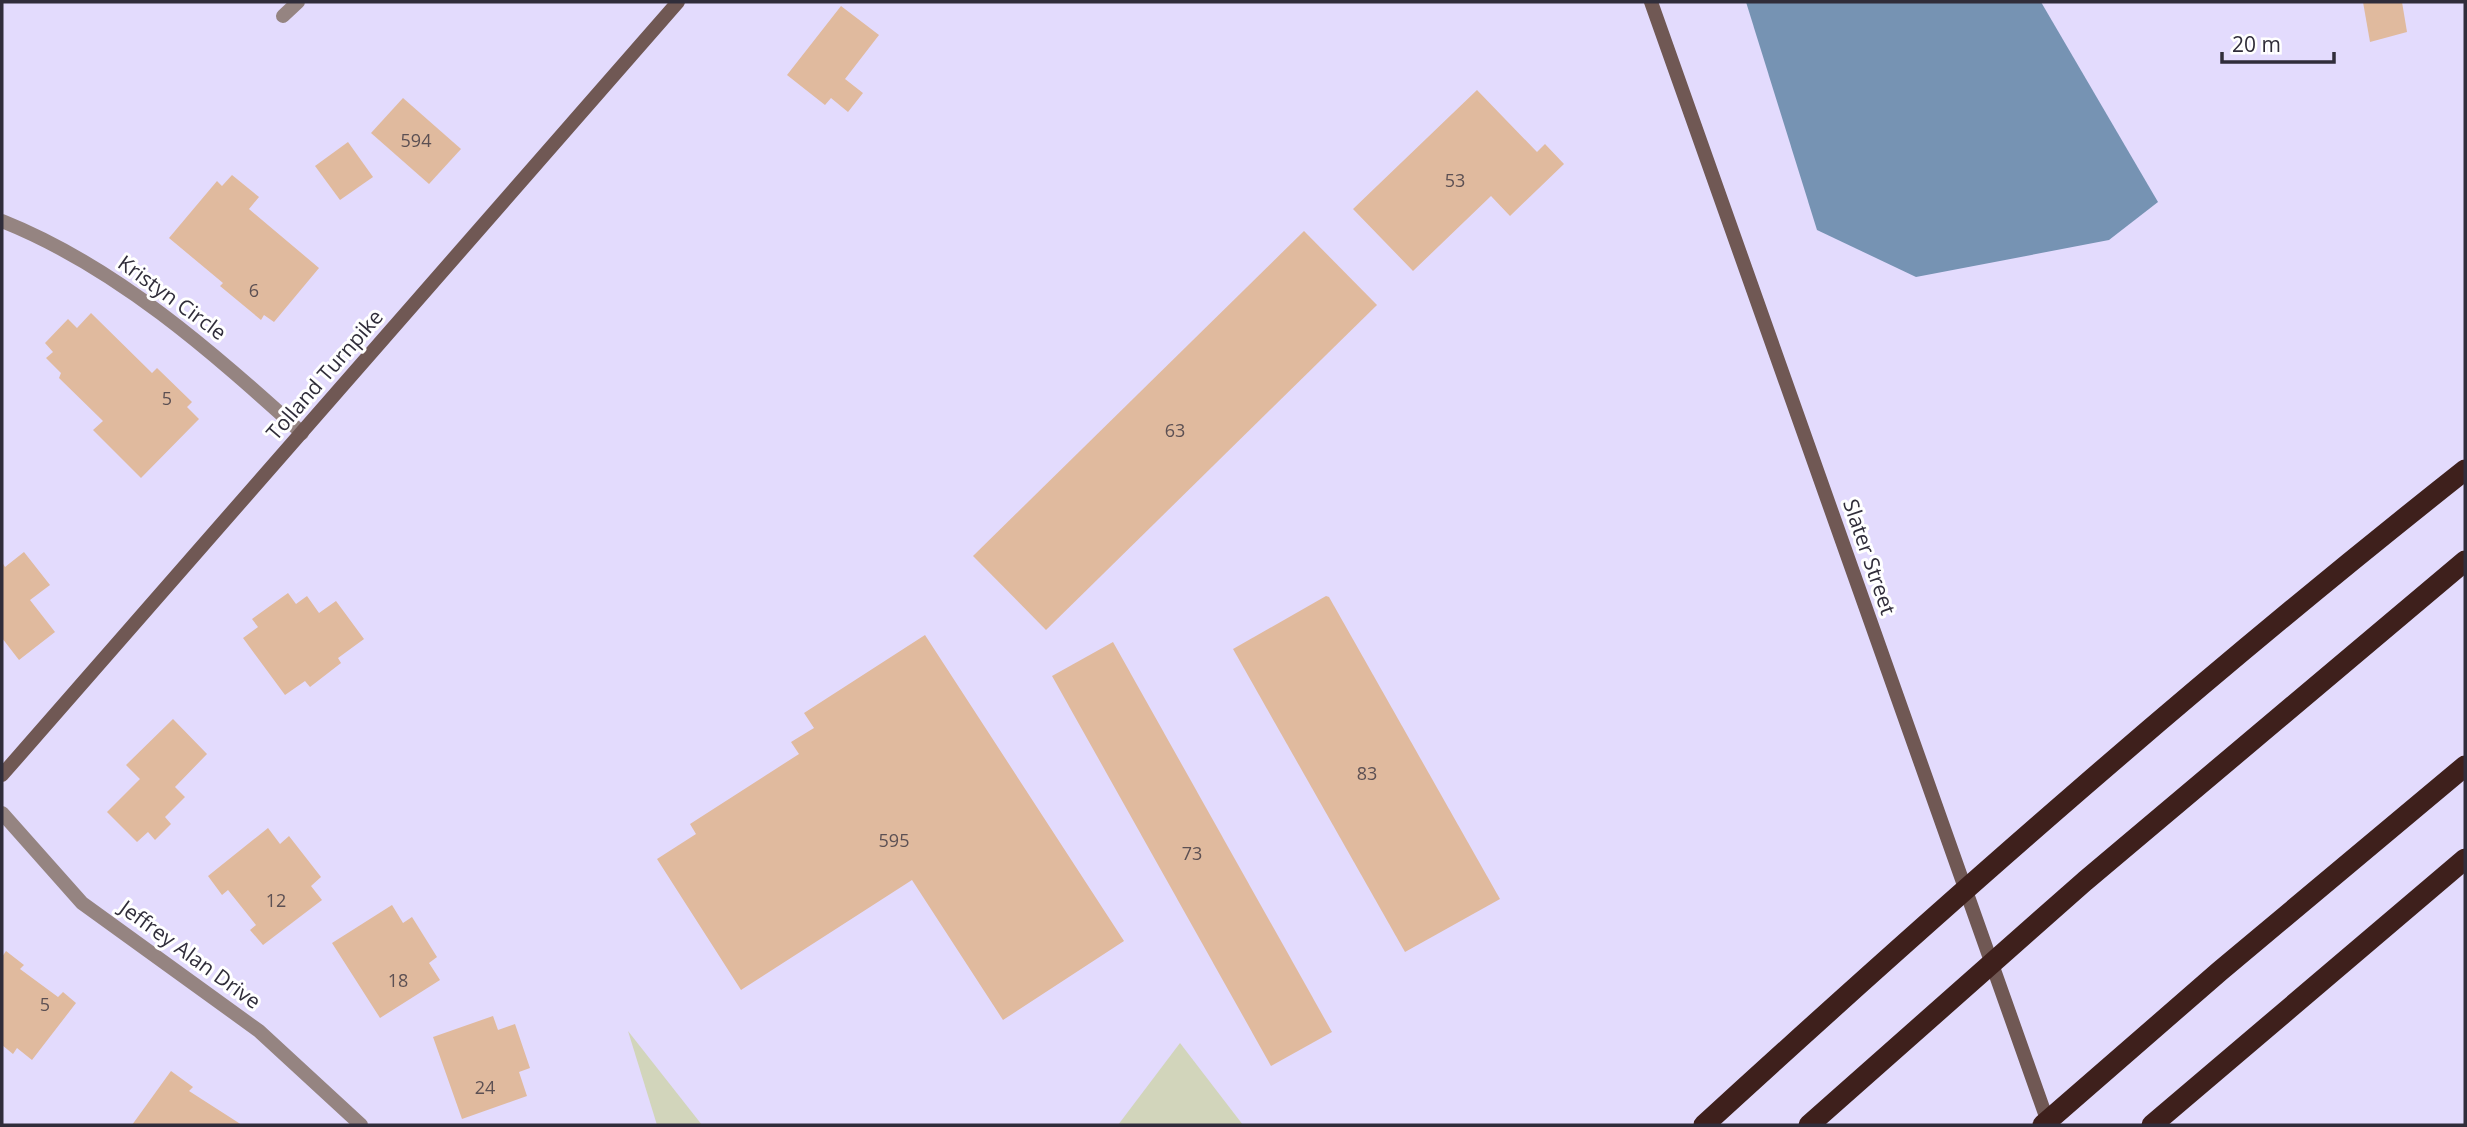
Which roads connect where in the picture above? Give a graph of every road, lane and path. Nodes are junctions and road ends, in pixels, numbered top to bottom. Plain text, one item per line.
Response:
1 (298, 2) edge
2 (678, 2) edge
3 (1651, 2) edge
4 (283, 16) dead end
5 (2, 221) edge
6 (302, 433) junction
7 (2465, 470) edge
8 (2465, 561) edge
9 (2465, 766) edge
10 (2, 775) edge
11 (2, 813) edge
12 (2465, 859) edge
13 (361, 1125) edge
14 (1704, 1125) edge
15 (1809, 1125) edge
16 (2043, 1125) edge
17 (2049, 1125) edge
18 (2152, 1125) edge

1 - 4 street
2 - 6 street, Tolland Turnpike
3 - 17 street, Slater Street
5 - 6 street, Kristyn Circle
6 - 10 street, Tolland Turnpike
7 - 14 highway
8 - 15 highway
9 - 16 highway
11 - 13 street, Jeffrey Alan Drive
12 - 18 highway

